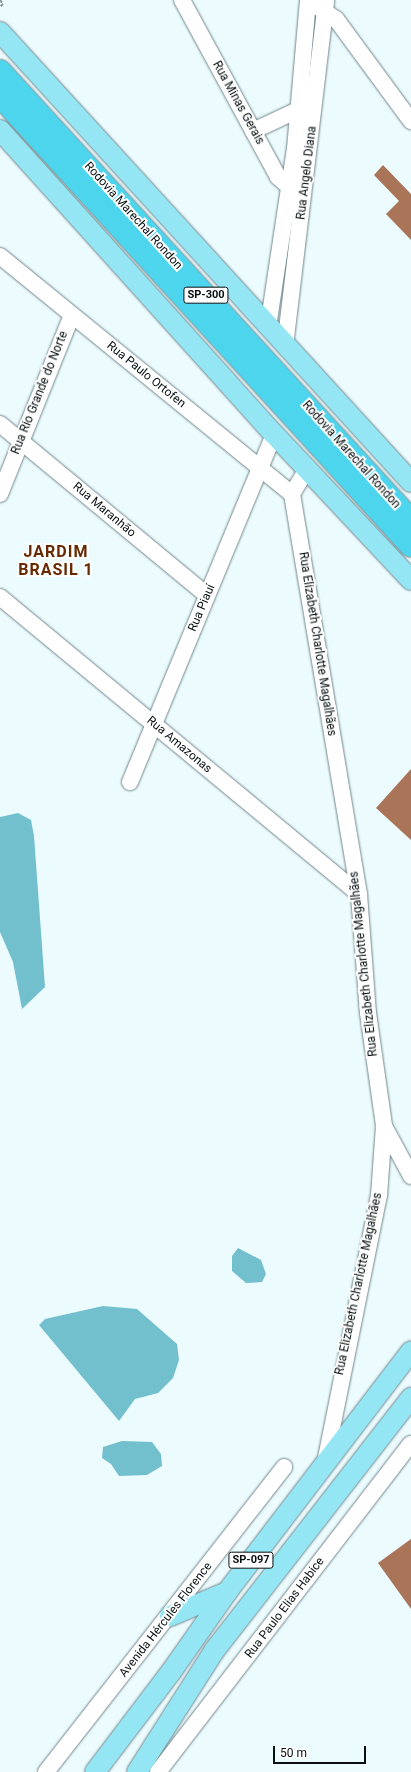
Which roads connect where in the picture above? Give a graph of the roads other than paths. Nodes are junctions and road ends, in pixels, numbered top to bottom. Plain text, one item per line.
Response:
1 (182, 0) edge
2 (308, 1) edge
3 (325, 5) edge
4 (0, 32) edge
5 (0, 70) edge
6 (0, 96) edge
7 (298, 110) junction
8 (411, 121) edge
9 (0, 130) edge
10 (253, 131) junction
11 (288, 189) junction
12 (305, 196) junction
13 (0, 256) edge
14 (72, 315) junction
15 (268, 327) junction
16 (285, 346) junction
17 (0, 424) edge
18 (274, 434) junction
19 (21, 442) junction
20 (260, 468) junction
21 (307, 469) junction
22 (411, 482) edge
23 (0, 494) edge
24 (292, 494) junction
25 (411, 520) edge
26 (411, 546) edge
27 (411, 580) edge
28 (207, 595) junction
29 (0, 597) edge
30 (154, 724) junction
31 (130, 782) dead end
32 (359, 894) junction
33 (384, 1126) junction
34 (411, 1176) edge
35 (411, 1351) edge
36 (411, 1398) edge
37 (411, 1444) edge
38 (325, 1462) junction
39 (284, 1467) dead end
40 (227, 1592) junction
41 (170, 1616) junction
42 (46, 1772) edge
43 (95, 1772) edge
44 (137, 1772) edge
45 (158, 1772) edge

1 - 10 street, Rua Minas Gerais
2 - 3 street
2 - 7 street, Rua Angelo Diana
3 - 8 street
3 - 12 street, Rua Angelo Diana
4 - 15 main road
5 - 25 highway, Rodovia Marechal Rondon / SP-300
6 - 26 highway, Rodovia Marechal Rondon / SP-300
7 - 10 street
7 - 11 street, Rua Angelo Diana
9 - 18 main road
10 - 11 street, Rua Minas Gerais
11 - 12 street
11 - 15 street, Rua Angelo Diana
12 - 16 street, Rua Angelo Diana
13 - 14 street, Rua Paulo Ortofen
14 - 19 street, Rua Rio Grande do Norte
14 - 20 street, Rua Paulo Ortofen
15 - 16 main road
16 - 22 main road
17 - 19 street, Rua Maranhão
18 - 20 street, Rua Piauí
18 - 21 main road
19 - 23 street, Rua Rio Grande do Norte
19 - 28 street, Rua Maranhão
20 - 24 street, Rua Paulo Ortofen
20 - 28 street, Rua Piauí
21 - 24 street
21 - 27 main road
24 - 32 street, Rua Elizabeth Charlotte Magalhães
28 - 30 street, Rua Piauí
29 - 30 street, Rua Amazonas
30 - 31 street, Rua Piauí
30 - 32 street, Rua Amazonas
32 - 33 street, Rua Elizabeth Charlotte Magalhães
33 - 34 street
33 - 38 street, Rua Elizabeth Charlotte Magalhães
35 - 38 main road, SP-097
36 - 44 main road, SP-097
37 - 45 street, Rua Paulo Elias Habice
38 - 40 main road, SP-097
39 - 41 street, Avenida Hércules Florence
40 - 41 main road
40 - 43 main road, SP-097
41 - 42 street, Avenida Hércules Florence

